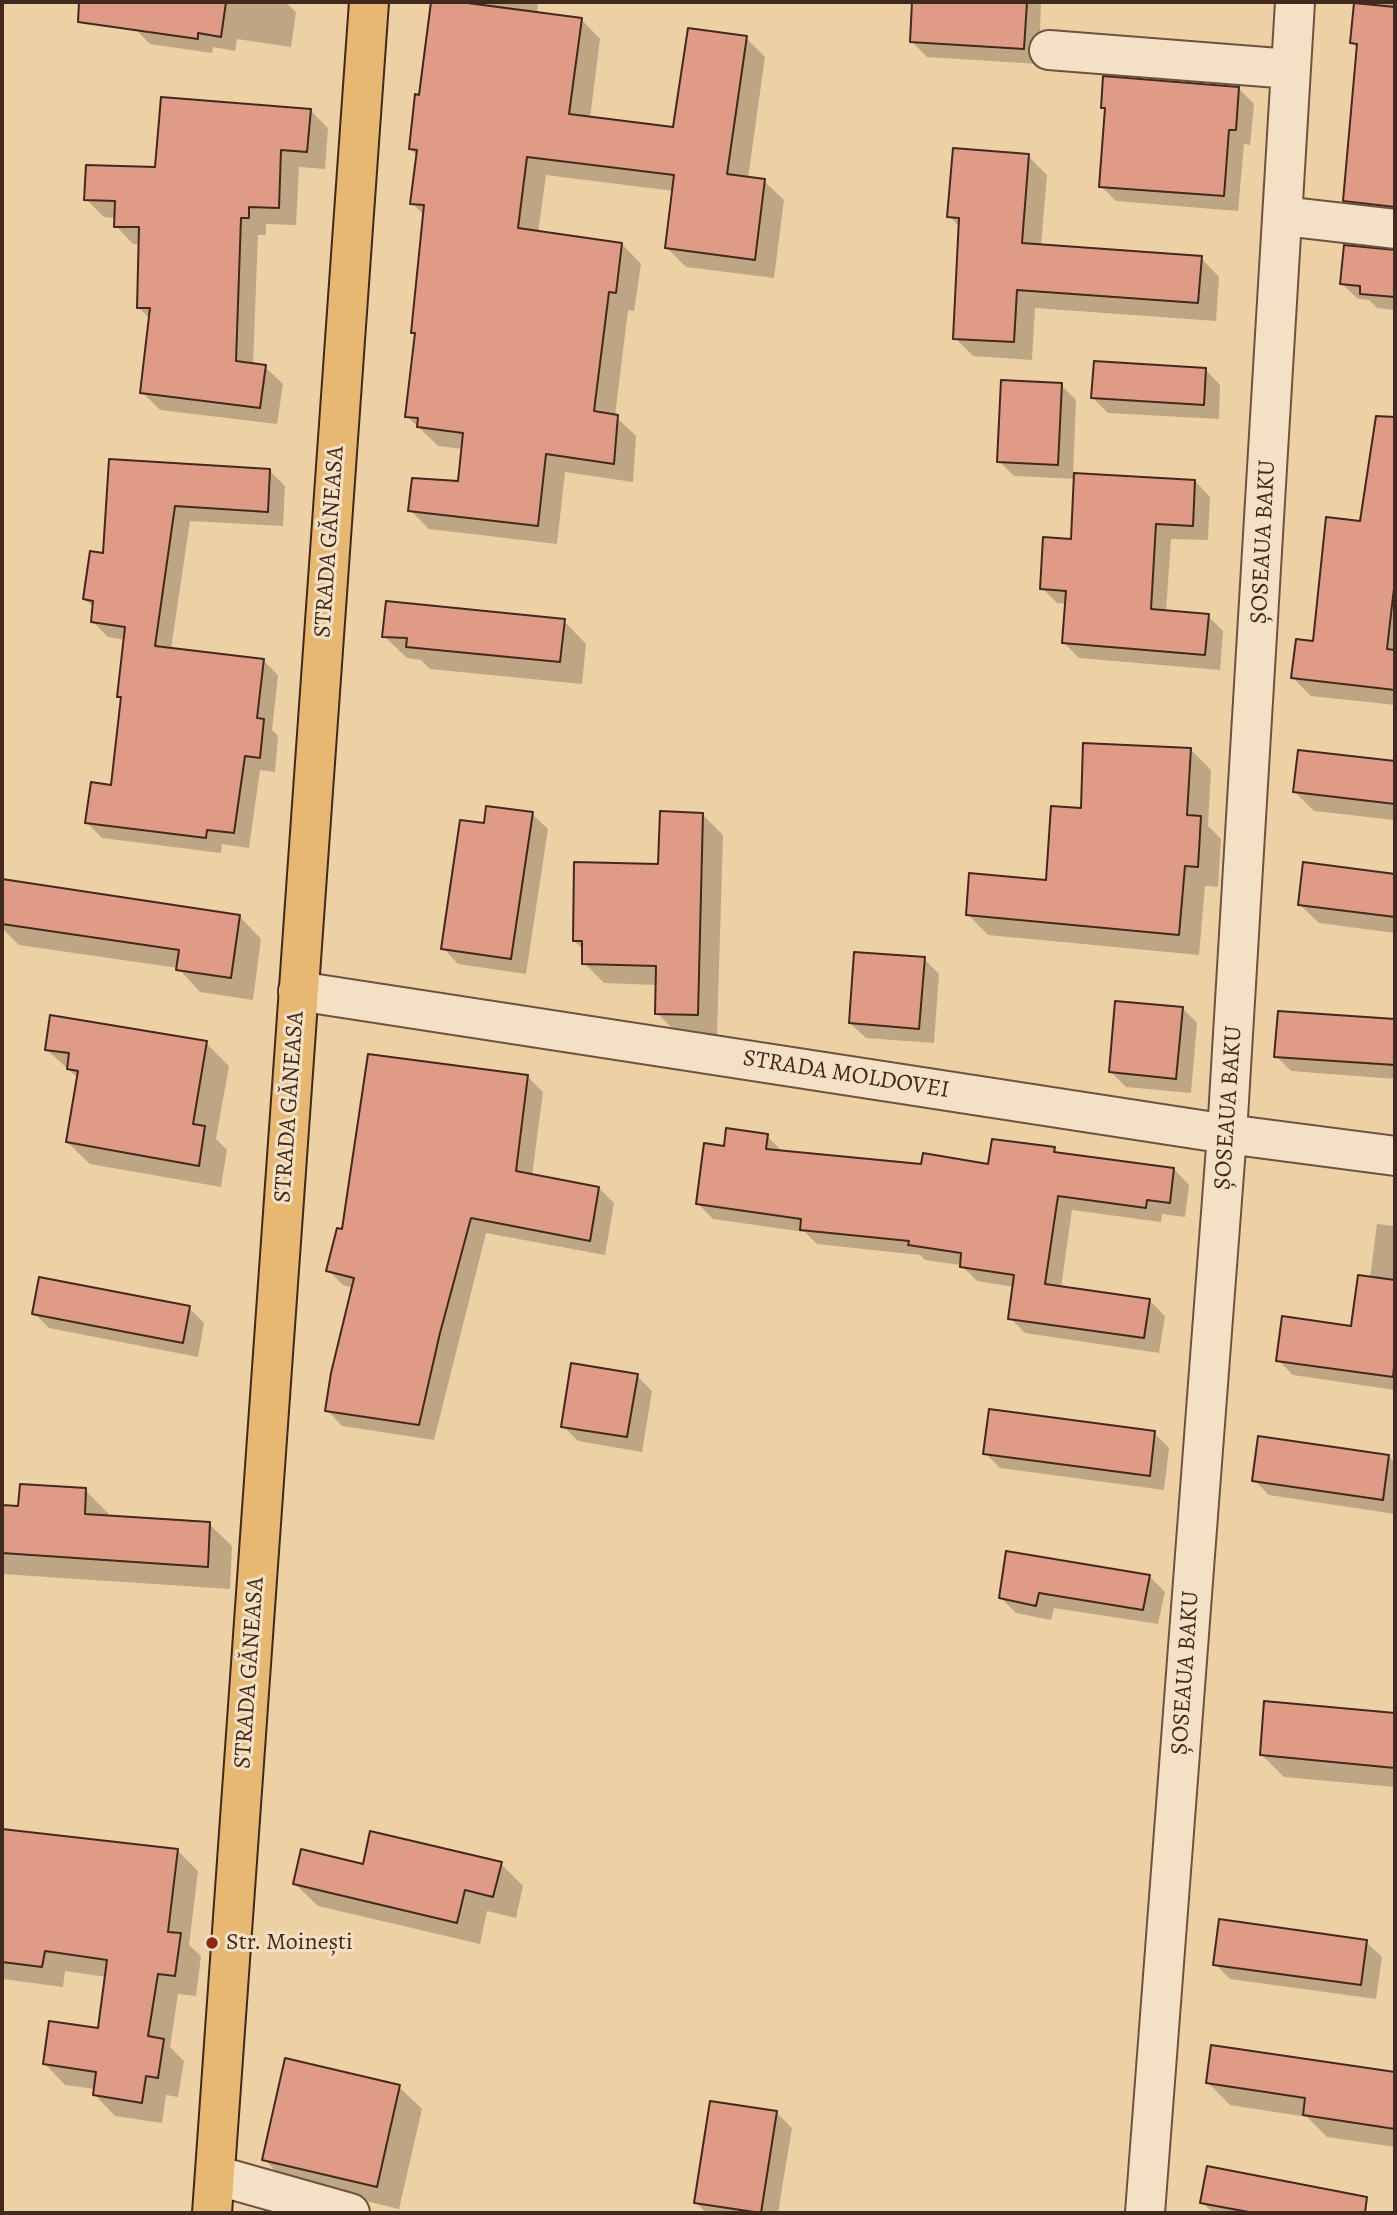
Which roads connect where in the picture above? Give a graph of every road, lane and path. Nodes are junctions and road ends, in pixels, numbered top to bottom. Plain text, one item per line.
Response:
1 (369, 2) edge
2 (1295, 2) edge
3 (1049, 50) dead end
4 (1291, 69) junction
5 (1283, 216) junction
6 (1395, 229) edge
7 (298, 991) junction
8 (1227, 1134) junction
9 (1395, 1156) edge
10 (215, 2175) junction
11 (212, 2213) edge
12 (350, 2213) edge
13 (1145, 2213) edge

1 - 7 main road, STRADA GĂNEASA
2 - 4 street, ȘOSEAUA BAKU
3 - 4 street
4 - 5 street, ȘOSEAUA BAKU
5 - 6 street
5 - 8 street, ȘOSEAUA BAKU
7 - 8 street, STRADA MOLDOVEI
7 - 10 main road, STRADA GĂNEASA
8 - 9 street, STRADA MOLDOVEI
8 - 13 street, ȘOSEAUA BAKU
10 - 11 main road, STRADA GĂNEASA
10 - 12 street

